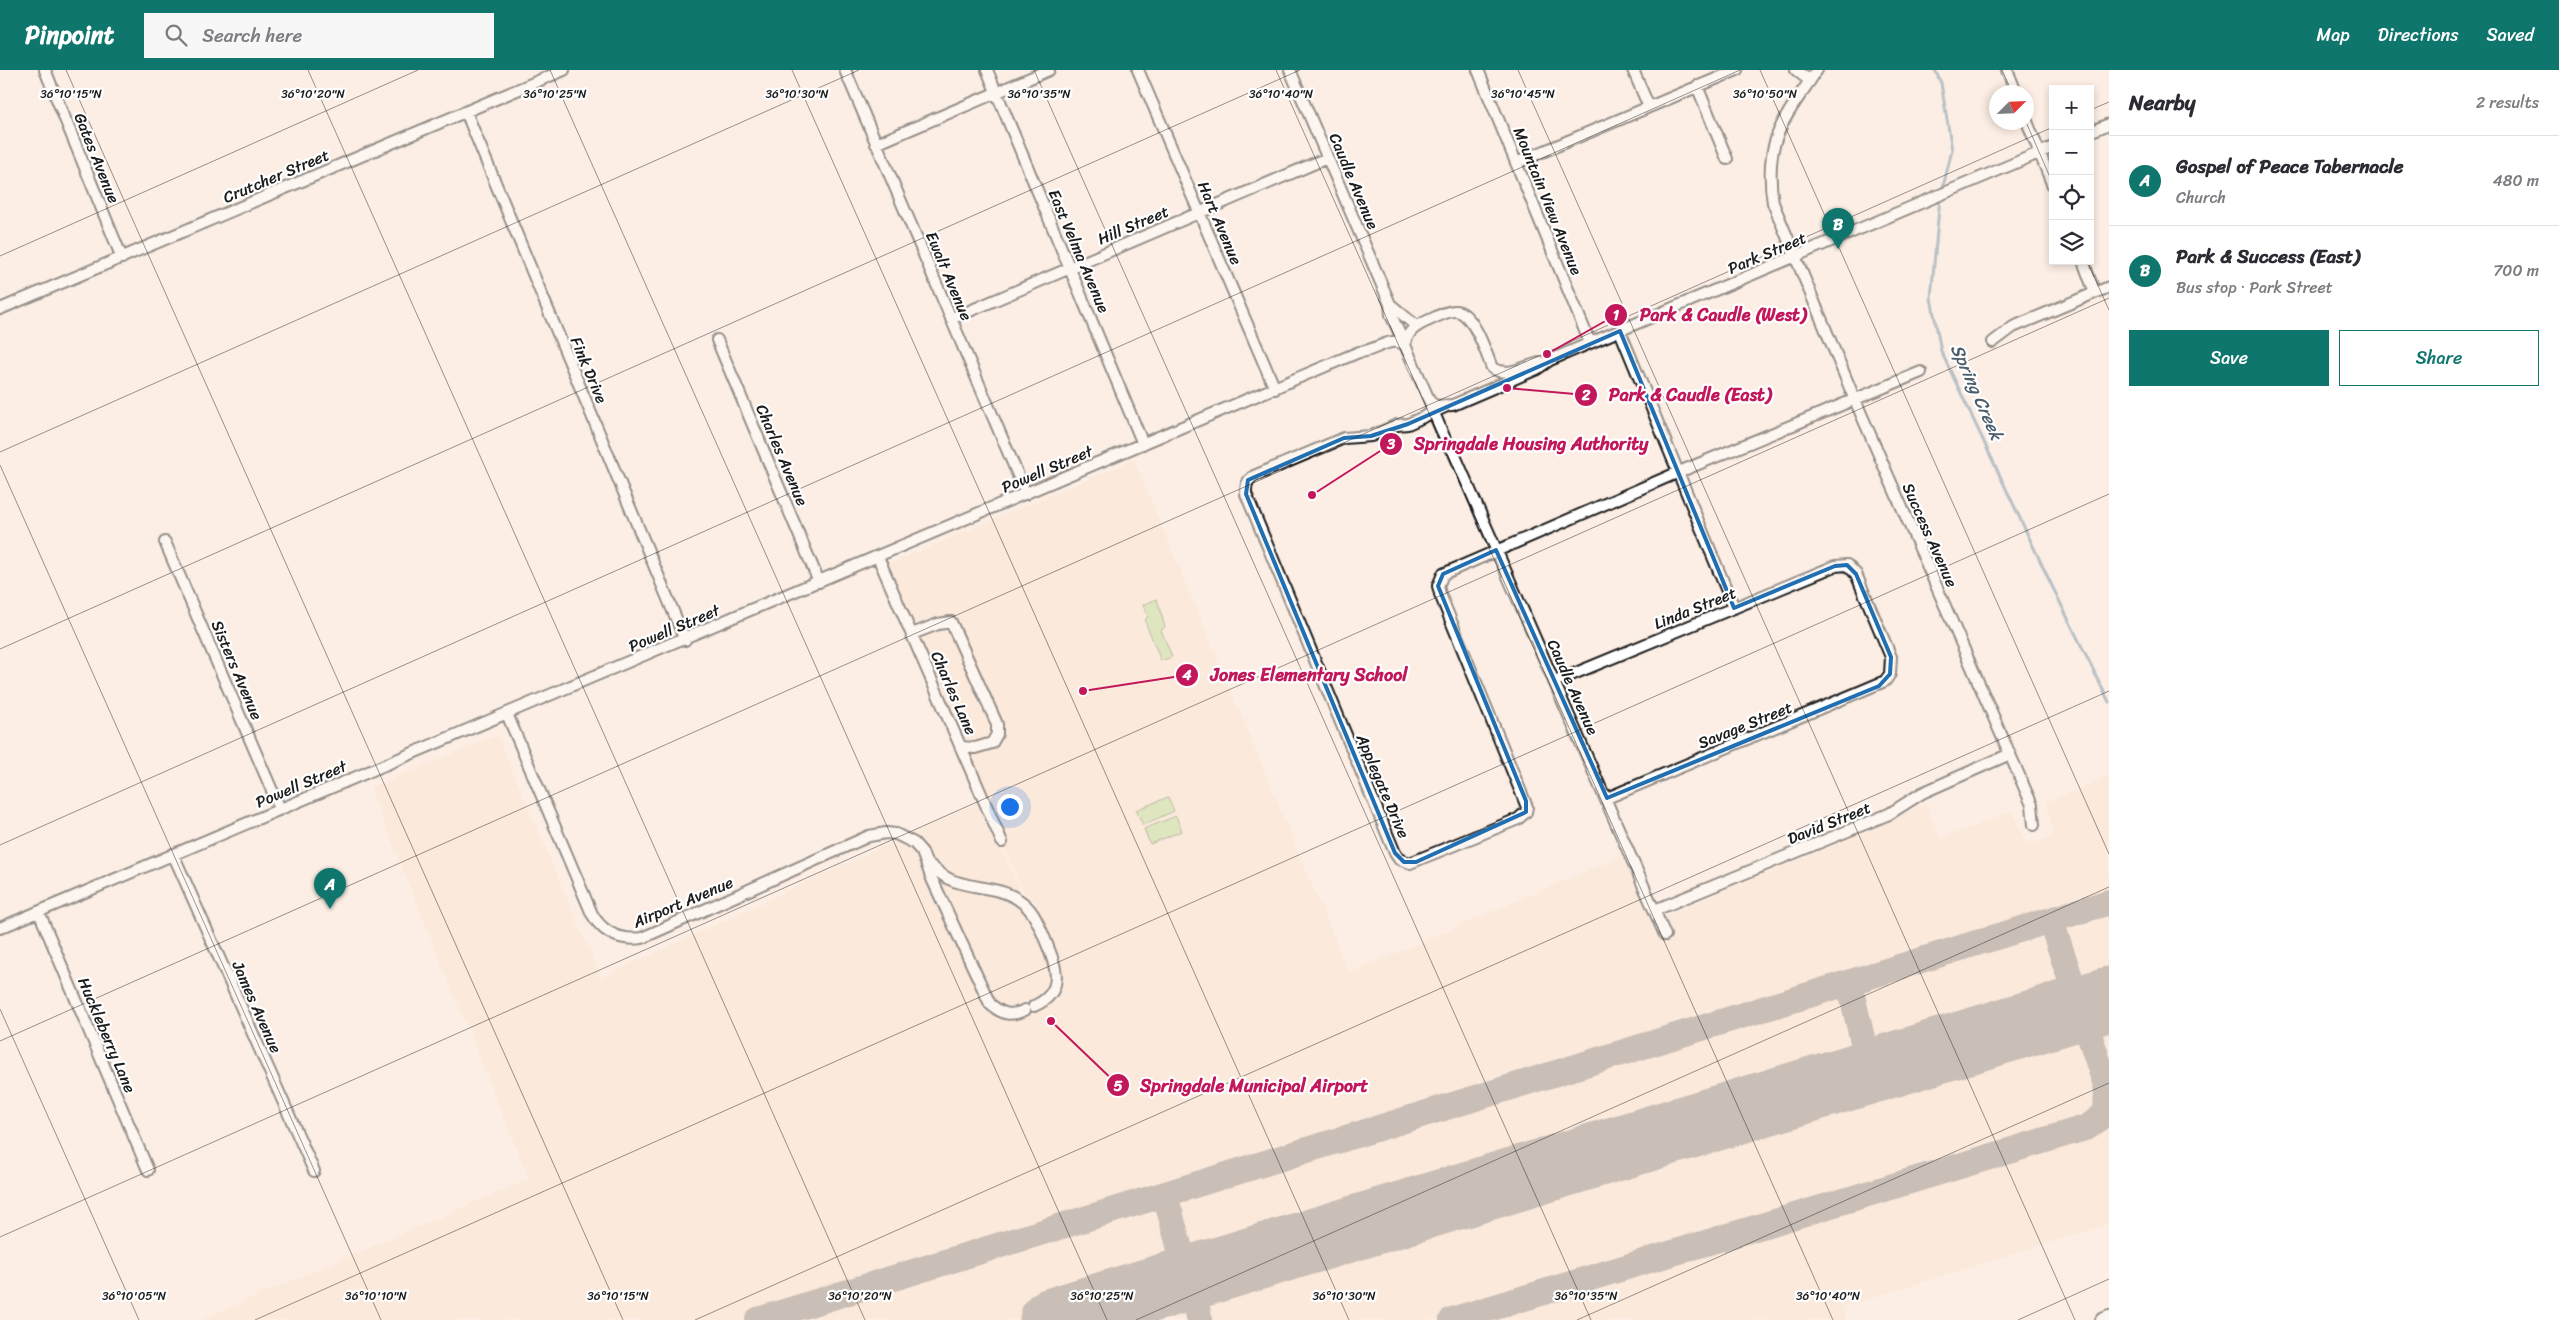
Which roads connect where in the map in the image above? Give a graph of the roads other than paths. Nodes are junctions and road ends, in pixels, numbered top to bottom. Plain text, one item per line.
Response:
1 (44, 70) edge
2 (564, 70) edge
3 (845, 70) edge
4 (987, 70) edge
5 (1049, 70) edge
6 (1138, 70) edge
7 (1290, 70) edge
8 (1478, 70) edge
9 (1633, 70) edge
10 (1737, 70) edge
11 (1796, 70) edge
12 (1817, 70) edge
13 (2007, 70) edge
14 (1810, 81) junction
15 (2013, 85) edge
16 (1697, 86) junction
17 (996, 92) junction
18 (1649, 107) junction
19 (466, 112) junction
20 (2109, 124) edge
21 (2030, 130) edge
22 (2094, 130) edge
23 (876, 144) junction
24 (2049, 149) edge
25 (2040, 153) junction
26 (1327, 158) junction
27 (1727, 159) dead end
28 (1516, 163) junction
29 (2049, 176) edge
30 (1199, 213) junction
31 (122, 258) junction
32 (1796, 258) junction
33 (2084, 265) edge
34 (1070, 269) junction
35 (2109, 287) edge
36 (2095, 293) junction
37 (1390, 304) junction
38 (1, 305) edge
39 (951, 319) junction
40 (1416, 326) junction
41 (1620, 331) junction
42 (1399, 332) junction
43 (717, 340) dead end
44 (1993, 342) dead end
45 (1590, 343) junction
46 (1405, 345) junction
47 (1359, 352) junction
48 (1546, 362) junction
49 (1492, 368) junction
50 (1921, 372) dead end
51 (1275, 389) junction
52 (1486, 390) junction
53 (1855, 400) junction
54 (1432, 407) junction
55 (1445, 407) junction
56 (1143, 444) junction
57 (1453, 451) junction
58 (1679, 472) junction
59 (1026, 494) junction
60 (166, 542) dead end
61 (1496, 550) junction
62 (878, 557) junction
63 (819, 582) junction
64 (1734, 608) junction
65 (912, 634) junction
66 (685, 640) junction
67 (1890, 674) joint
68 (1554, 682) junction
69 (507, 714) junction
70 (961, 747) junction
71 (2010, 754) junction
72 (1607, 798) junction
73 (280, 809) junction
74 (2034, 825) dead end
75 (1002, 842) dead end
76 (173, 854) junction
77 (927, 863) junction
78 (1655, 910) junction
79 (39, 912) junction
80 (0, 928) edge
81 (1665, 934) dead end
82 (148, 1170) dead end
83 (314, 1171) dead end
84 (2109, 1317) edge
85 (2102, 1320) edge

1 - 31 street, Gates Avenue
2 - 19 street, Crutcher Street
3 - 23 street, Ewalt Avenue
4 - 17 street, East Velma Avenue
5 - 17 street
6 - 30 street, Hart Avenue
7 - 26 street, Caudle Avenue
8 - 28 street, Mountain View Avenue
9 - 18 street
10 - 16 street
11 - 14 street
12 - 14 street, Success Avenue
13 - 15 street
14 - 32 street, Success Avenue
16 - 18 street
16 - 27 street
17 - 23 street
17 - 34 street, East Velma Avenue
18 - 28 street
19 - 31 street, Crutcher Street
19 - 66 street, Fink Drive
20 - 22 street
21 - 25 street
23 - 39 street, Ewalt Avenue
24 - 25 street, Park Street
25 - 29 street
25 - 32 street, Park Street
26 - 30 street, Hill Street
26 - 37 street, Caudle Avenue
28 - 45 street, Mountain View Avenue
30 - 34 street, Hill Street
30 - 51 street, Hart Avenue
31 - 38 street, Crutcher Street
32 - 41 street, Park Street
32 - 53 street, Success Avenue
33 - 36 street
34 - 39 street, Hill Street
34 - 56 street, East Velma Avenue
35 - 36 street
36 - 44 street
37 - 40 street, Caudle Avenue
37 - 42 street, Caudle Avenue
39 - 59 street, Ewalt Avenue
40 - 42 street, Powell Street
40 - 46 street
40 - 49 street
41 - 45 street, Park Street
41 - 58 street
42 - 46 street, Caudle Avenue
42 - 47 street, Powell Street
43 - 63 street, Charles Avenue
45 - 48 street, Park Street
46 - 47 street, Powell Street
46 - 54 street
47 - 51 street, Powell Street
48 - 49 street, Park Street
48 - 52 street, Park Street
49 - 52 street
50 - 53 street
51 - 56 street, Powell Street
52 - 55 street, Park Street
53 - 58 street
53 - 71 street, Success Avenue
54 - 55 street
54 - 57 street, Caudle Avenue
54 - 61 street, Applegate Drive
55 - 57 street, Caudle Avenue
56 - 59 street, Powell Street
57 - 61 street, Caudle Avenue
58 - 61 street
58 - 64 street
59 - 62 street, Powell Street
60 - 73 street, Sisters Avenue
61 - 68 street, Caudle Avenue
62 - 63 street, Powell Street
62 - 65 street, Charles Lane
63 - 66 street, Powell Street
64 - 67 street, Linda Street
64 - 68 street, Linda Street
65 - 70 street, Charles Lane
65 - 70 street
66 - 69 street, Powell Street
67 - 72 street, Savage Street
68 - 72 street, Caudle Avenue
69 - 73 street, Powell Street
69 - 77 street, Airport Avenue
70 - 75 street, Charles Lane
71 - 74 street, Success Avenue
71 - 78 street, David Street
72 - 78 street, Caudle Avenue
73 - 76 street, Powell Street
76 - 79 street, Powell Street
76 - 83 street, James Avenue
77 - 77 street, Airport Avenue
78 - 81 street, Caudle Avenue
79 - 80 street, Powell Street
79 - 82 street, Huckleberry Lane
84 - 85 main road

